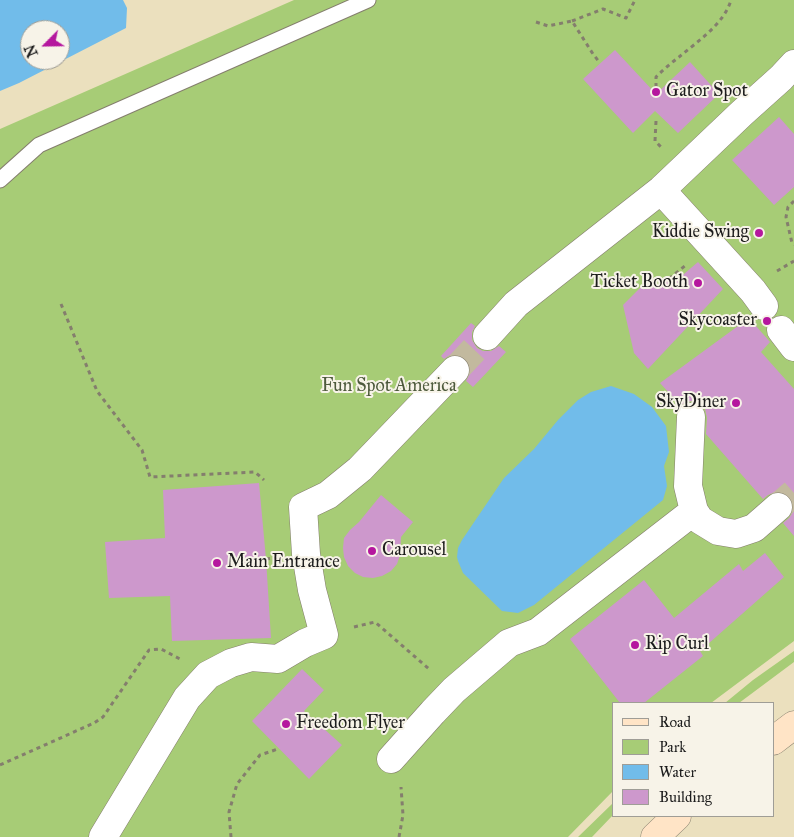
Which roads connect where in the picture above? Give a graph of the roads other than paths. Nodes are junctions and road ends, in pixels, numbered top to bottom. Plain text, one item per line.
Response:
1 (368, 0) edge
2 (794, 64) edge
3 (0, 180) edge
4 (661, 190) junction
5 (764, 306) dead end
6 (487, 336) tunnel mouth
7 (455, 370) tunnel mouth
8 (691, 417) dead end
9 (778, 507) tunnel mouth
10 (694, 511) junction
11 (794, 725) edge
12 (774, 740) edge
13 (391, 759) road end
14 (676, 817) edge
15 (103, 837) edge
16 (655, 837) edge

1 - 3 lane
2 - 4 street
4 - 5 street
4 - 6 street
7 - 15 street
8 - 10 street
9 - 10 street
10 - 13 street
11 - 12 street
14 - 16 street

